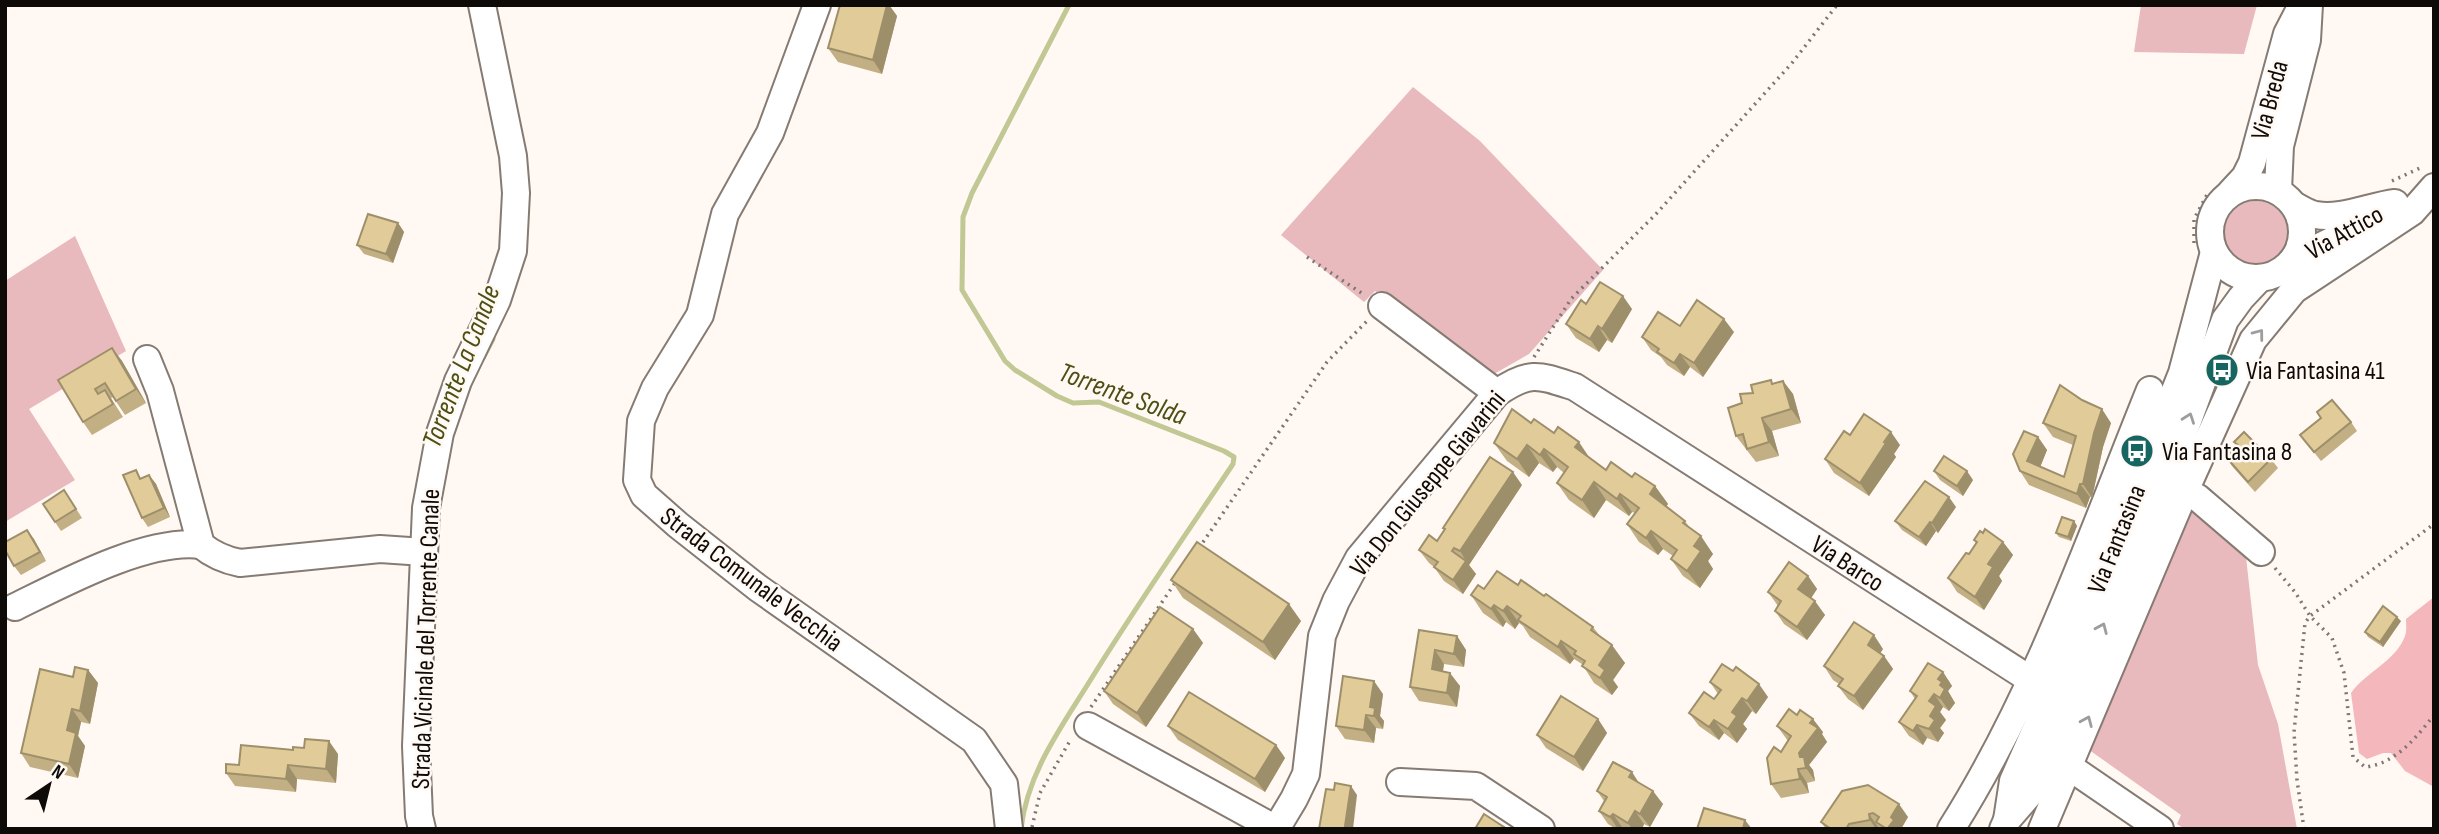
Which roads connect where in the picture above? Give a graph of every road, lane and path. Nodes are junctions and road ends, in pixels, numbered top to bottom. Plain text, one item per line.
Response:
1 (482, 5) edge
2 (817, 5) edge
3 (1837, 5) edge
4 (2302, 5) edge
5 (2309, 5) edge
6 (2430, 178) edge
7 (2231, 192) junction
8 (2392, 193) junction
9 (2287, 198) junction
10 (2214, 253) junction
11 (1307, 257) dead end
12 (2293, 260) junction
13 (2259, 279) junction
14 (1382, 306) junction
15 (1534, 357) dead end
16 (147, 359) dead end
17 (1506, 386) junction
18 (2150, 390) dead end
19 (2185, 491) junction
20 (2434, 524) edge
21 (201, 545) junction
22 (424, 552) junction
23 (2262, 552) joint
24 (1195, 555) edge
25 (1180, 577) edge
26 (15, 607) dead end
27 (2310, 616) junction
28 (2031, 680) junction
29 (2434, 715) edge
30 (1084, 724) junction
31 (2068, 766) junction
32 (1400, 782) dead end
33 (2005, 824) edge
34 (422, 829) edge
35 (1009, 829) edge
36 (1032, 829) edge
37 (1276, 829) edge
38 (1541, 829) edge
39 (1951, 829) edge
40 (2042, 829) edge
41 (2160, 829) edge
42 (2304, 829) edge

1 - 22 street, Strada Vicinale del Torrente Canale
2 - 35 street, Strada Comunale Vecchia
3 - 15 path
4 - 7 street, Via Breda
5 - 9 street, Via Breda
6 - 8 street, Via Attico
6 - 8 path
19 -> 6 street
7 - 9 street
7 - 10 street, Via Breda
8 - 9 street, Via Attico
8 - 12 street, Via Attico
9 - 12 street, Via Breda
10 - 13 street
10 - 33 street, Via Fantasina
11 - 14 path
12 - 13 street
33 -> 13 street, Via Fantasina
14 - 17 street
14 - 24 path
16 - 21 street
17 - 28 street, Via Barco
17 - 37 street, Via Don Giuseppe Giavarini
18 - 28 street
19 - 23 street
31 -> 19 street
20 - 27 path
21 - 22 street
21 - 26 street
22 - 34 street, Strada Vicinale del Torrente Canale
23 - 27 path
25 - 30 path
27 - 29 path
27 - 42 path
28 - 39 street
30 - 36 path
30 - 37 street
31 - 40 street
31 - 41 street
32 - 38 street

